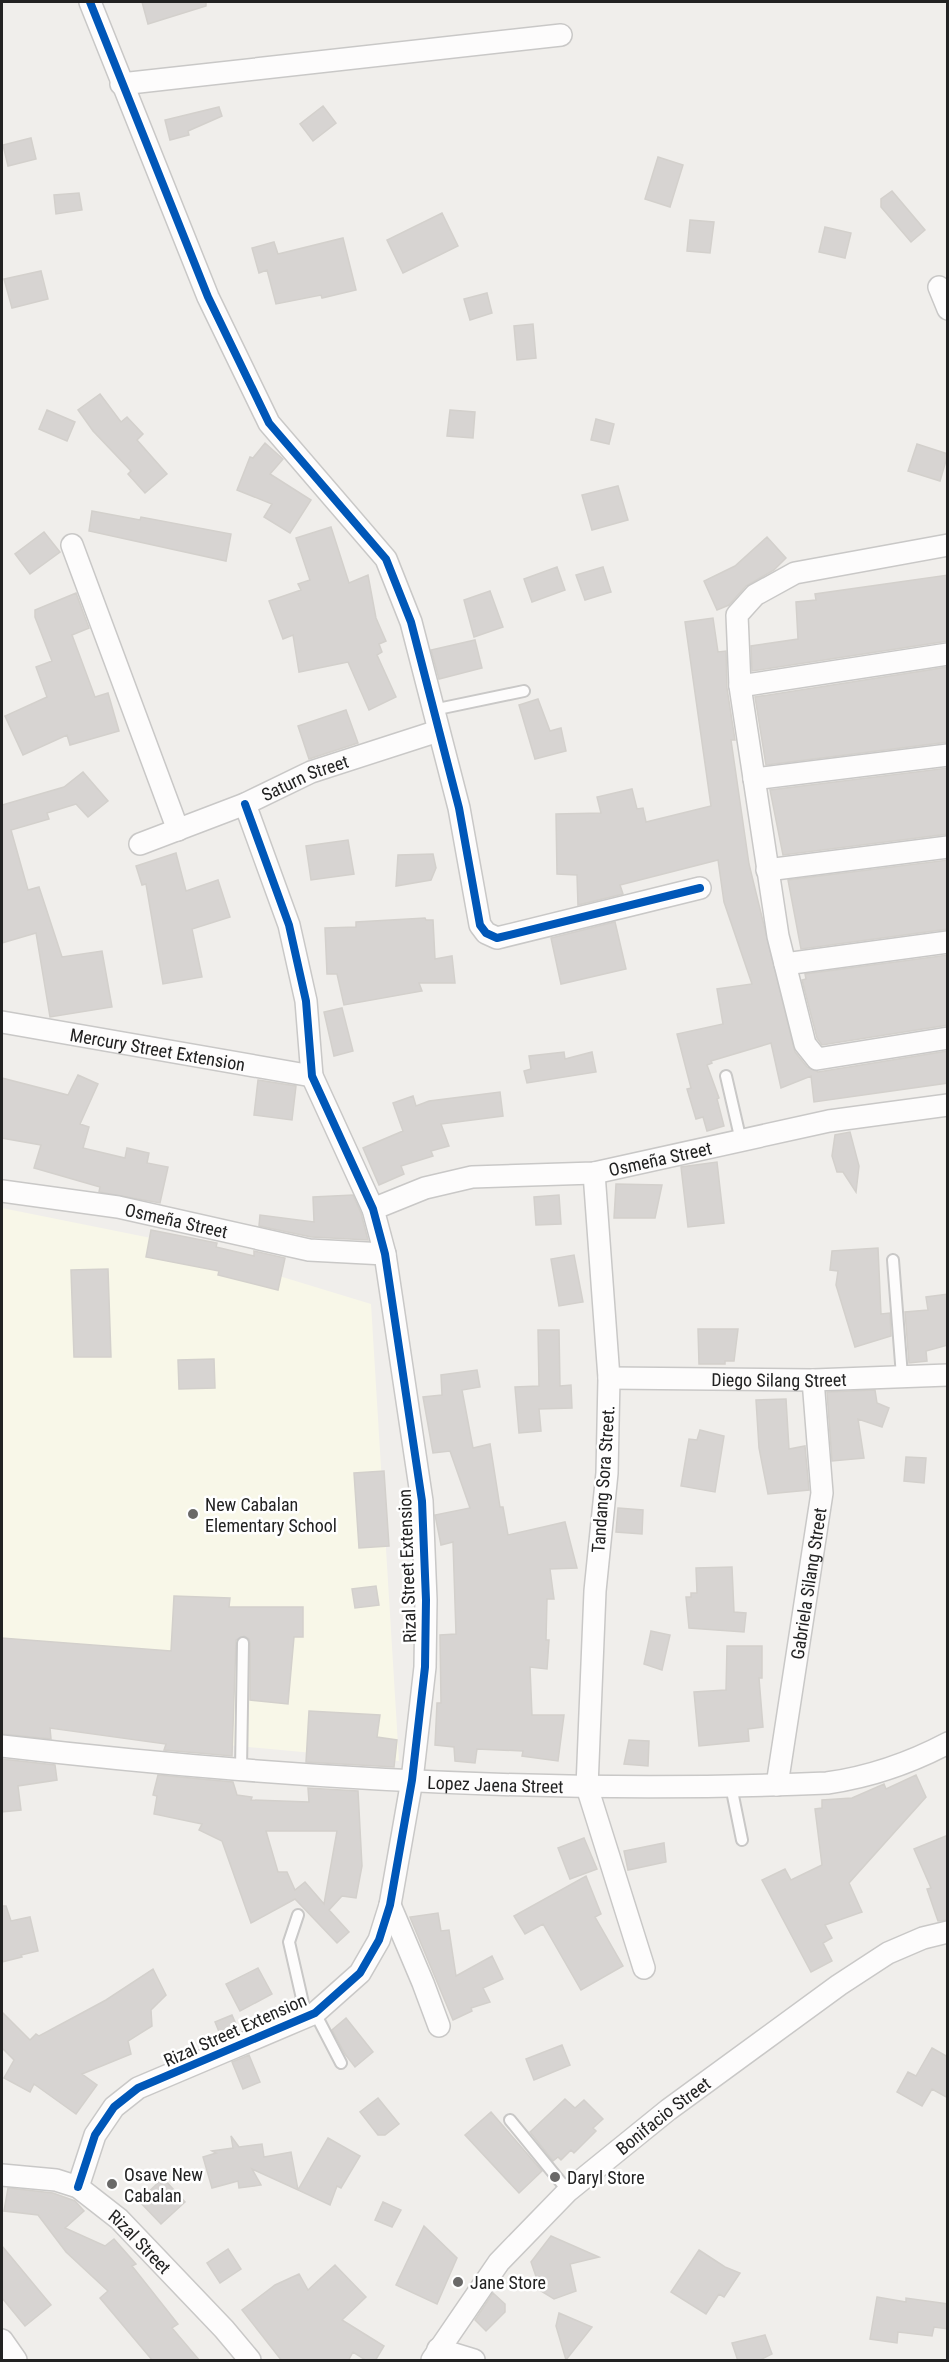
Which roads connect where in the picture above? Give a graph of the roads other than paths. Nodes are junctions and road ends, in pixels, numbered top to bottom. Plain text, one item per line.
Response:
1 (90, 2) edge
2 (561, 35) dead end
3 (121, 84) junction
4 (939, 287) dead end
5 (948, 309) edge
6 (948, 544) edge
7 (72, 545) dead end
8 (948, 654) edge
9 (740, 686) junction
10 (524, 691) dead end
11 (433, 710) junction
12 (438, 732) junction
13 (948, 755) edge
14 (754, 779) junction
15 (246, 804) junction
16 (178, 830) junction
17 (140, 844) dead end
18 (948, 847) edge
19 (768, 870) junction
20 (700, 888) dead end
21 (948, 942) edge
22 (785, 964) junction
23 (2, 1022) edge
24 (948, 1038) edge
25 (312, 1076) junction
26 (726, 1076) dead end
27 (948, 1105) edge
28 (741, 1141) junction
29 (594, 1173) junction
30 (2, 1191) edge
31 (373, 1209) junction
32 (385, 1254) junction
33 (893, 1260) dead end
34 (948, 1375) edge
35 (902, 1376) junction
36 (609, 1378) junction
37 (813, 1380) junction
38 (243, 1643) dead end
39 (948, 1743) edge
40 (2, 1746) edge
41 (241, 1769) junction
42 (412, 1780) junction
43 (777, 1785) junction
44 (587, 1786) junction
45 (731, 1786) junction
46 (742, 1840) dead end
47 (390, 1905) junction
48 (298, 1915) dead end
49 (948, 1932) edge
50 (644, 1968) dead end
51 (310, 2014) junction
52 (439, 2026) dead end
53 (341, 2063) dead end
54 (510, 2120) dead end
55 (2, 2175) edge
56 (78, 2187) junction
57 (568, 2191) junction
58 (2, 2340) edge
59 (435, 2355) edge
60 (16, 2361) edge
61 (250, 2361) edge
62 (474, 2361) edge

1 - 3 street
2 - 3 street
3 - 11 street
4 - 5 street
6 - 9 street
7 - 16 street
8 - 9 street
9 - 14 street
10 - 11 lane
11 - 12 street
12 - 15 street, Saturn Street
12 - 20 street
13 - 14 street
14 - 19 street
15 - 16 street, Saturn Street
15 - 25 street, Rizal Street Extension
16 - 17 street, Saturn Street
18 - 19 street
19 - 22 street
21 - 22 street
22 - 24 street
23 - 25 street, Mercury Street Extension
25 - 31 street, Rizal Street Extension
26 - 28 lane
27 - 28 street, Osmeña Street
28 - 29 street, Osmeña Street
29 - 31 street, Osmeña Street
29 - 36 street, Tandang Sora Street.
30 - 32 street, Osmeña Street
31 - 32 street, Rizal Street Extension
32 - 42 street, Rizal Street Extension
33 - 35 lane
34 - 35 street, Diego Silang Street
35 - 37 street, Diego Silang Street
36 - 37 street, Diego Silang Street
36 - 44 street, Tandang Sora Street.
37 - 43 street, Gabriela Silang Street
38 - 41 lane
39 - 43 street, Lopez Jaena Street
40 - 41 street, Lopez Jaena Street
41 - 42 street, Lopez Jaena Street
42 - 44 street, Lopez Jaena Street
42 - 47 street, Rizal Street Extension
43 - 45 street, Lopez Jaena Street
44 - 45 street, Lopez Jaena Street
44 - 50 street, Tandang Sora Street.
45 - 46 lane
47 - 51 street, Rizal Street Extension
47 - 52 street
48 - 51 lane
49 - 57 street, Bonifacio Street
51 - 53 lane
51 - 56 street, Rizal Street Extension
54 - 57 lane
55 - 56 street, Rizal Street
56 - 61 street, Rizal Street
57 - 59 street, Bonifacio Street
58 - 60 street
59 - 62 street

